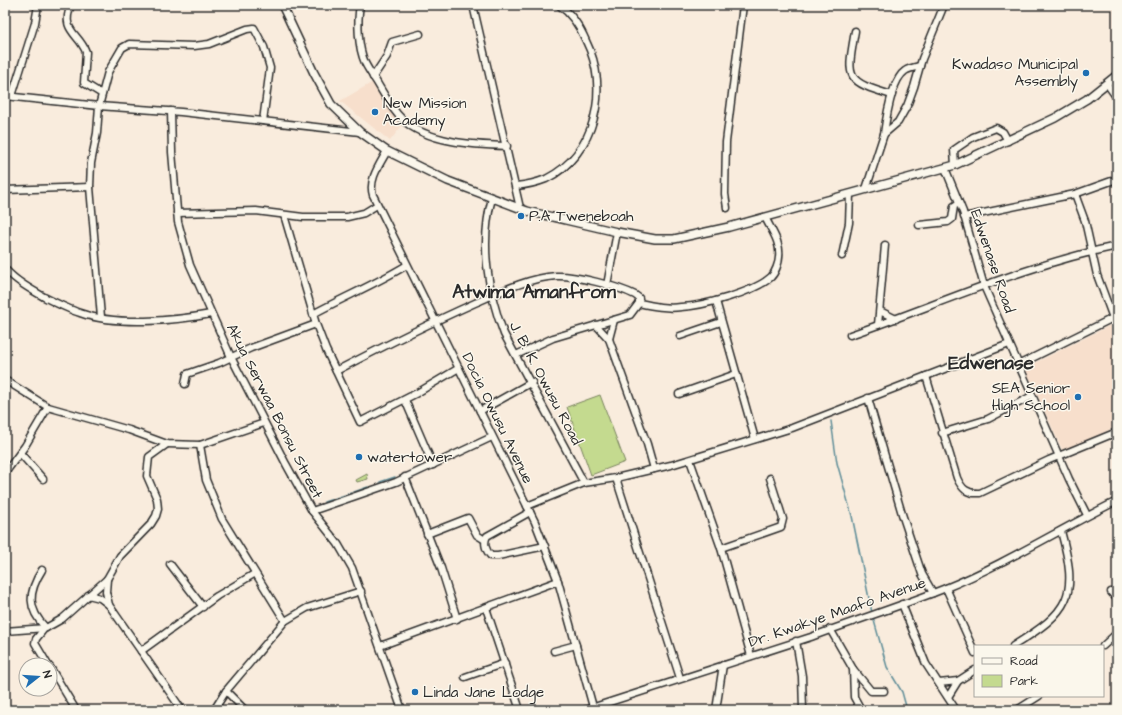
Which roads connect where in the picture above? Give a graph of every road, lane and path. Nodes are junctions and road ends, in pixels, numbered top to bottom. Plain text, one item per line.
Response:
1 (38, 5) edge
2 (71, 5) edge
3 (282, 5) edge
4 (360, 5) edge
5 (473, 5) edge
6 (559, 5) edge
7 (743, 5) edge
8 (944, 5) edge
9 (855, 31) dead end
10 (420, 34) dead end
11 (920, 66) junction
12 (1117, 75) edge
13 (373, 77) junction
14 (1107, 84) junction
15 (102, 94) junction
16 (892, 95) junction
17 (8, 96) edge
18 (1117, 98) edge
19 (99, 106) junction
20 (171, 111) junction
21 (263, 121) junction
22 (360, 132) junction
23 (884, 134) junction
24 (1008, 141) junction
25 (507, 146) junction
26 (387, 151) junction
27 (955, 165) junction
28 (946, 168) junction
29 (1117, 179) edge
30 (516, 186) junction
31 (90, 188) junction
32 (866, 189) junction
33 (5, 190) edge
34 (850, 194) junction
35 (1075, 194) junction
36 (492, 198) junction
37 (959, 203) junction
38 (377, 206) junction
39 (520, 208) junction
40 (727, 208) dead end
41 (177, 212) junction
42 (284, 215) junction
43 (764, 217) junction
44 (964, 217) junction
45 (919, 225) dead end
46 (617, 232) junction
47 (885, 245) dead end
48 (1117, 246) edge
49 (1093, 251) junction
50 (842, 256) dead end
51 (407, 265) junction
52 (5, 269) edge
53 (607, 285) junction
54 (984, 286) junction
55 (492, 295) junction
56 (716, 301) junction
57 (639, 303) junction
58 (880, 311) junction
59 (211, 314) junction
60 (313, 314) junction
61 (101, 317) junction
62 (1115, 317) edge
63 (896, 319) junction
64 (614, 320) junction
65 (435, 321) junction
66 (721, 322) junction
67 (316, 324) junction
68 (596, 325) junction
69 (878, 325) junction
70 (850, 335) dead end
71 (680, 336) dead end
72 (609, 339) junction
73 (1009, 344) junction
74 (516, 354) junction
75 (231, 357) junction
76 (1018, 365) junction
77 (459, 368) junction
78 (336, 371) junction
79 (736, 374) junction
80 (926, 376) junction
81 (5, 380) edge
82 (532, 382) junction
83 (185, 384) dead end
84 (679, 394) dead end
85 (1032, 396) junction
86 (868, 398) junction
87 (405, 400) junction
88 (48, 407) junction
89 (480, 411) junction
90 (264, 423) junction
91 (1117, 432) edge
92 (942, 433) junction
93 (492, 437) junction
94 (755, 439) junction
95 (167, 444) junction
96 (200, 445) junction
97 (20, 453) junction
98 (1059, 456) junction
99 (690, 460) junction
100 (433, 465) junction
101 (654, 469) junction
102 (5, 472) edge
103 (405, 478) junction
104 (616, 478) junction
105 (770, 478) dead end
106 (43, 479) dead end
107 (584, 483) junction
108 (1117, 501) edge
109 (527, 506) junction
110 (312, 510) junction
111 (530, 512) junction
112 (1087, 515) junction
113 (1061, 531) junction
114 (427, 534) junction
115 (485, 540) junction
116 (545, 546) junction
117 (721, 548) junction
118 (170, 564) dead end
119 (42, 570) dead end
120 (254, 574) junction
121 (107, 579) junction
122 (558, 581) junction
123 (946, 588) junction
124 (361, 591) junction
125 (1111, 592) dead end
126 (933, 593) junction
127 (88, 595) junction
128 (1117, 599) edge
129 (902, 604) junction
130 (109, 605) junction
131 (203, 607) junction
132 (486, 608) junction
133 (457, 619) junction
134 (285, 621) junction
135 (45, 629) junction
136 (830, 629) junction
137 (5, 631) edge
138 (1117, 632) edge
139 (796, 641) junction
140 (576, 645) junction
141 (1014, 645) edge
142 (1104, 645) edge
143 (380, 646) junction
144 (141, 651) junction
145 (554, 651) dead end
146 (974, 651) edge
147 (751, 656) junction
148 (44, 657) edge
149 (504, 663) junction
150 (724, 665) junction
151 (853, 669) junction
152 (974, 671) edge
153 (465, 677) dead end
154 (680, 678) junction
155 (58, 681) edge
156 (958, 681) junction
157 (939, 684) junction
158 (226, 691) junction
159 (884, 691) dead end
160 (948, 697) junction
161 (1037, 697) edge
162 (859, 706) dead end
163 (593, 707) junction
164 (76, 710) edge
165 (182, 710) edge
166 (214, 710) edge
167 (245, 710) edge
168 (402, 710) edge
169 (520, 710) edge
170 (584, 710) edge
171 (716, 710) edge
172 (803, 710) edge
173 (956, 710) edge
174 (1017, 710) edge

1 - 17 street
2 - 15 street
3 - 22 street
4 - 13 street
5 - 25 street
6 - 30 street
7 - 40 street
8 - 11 street
9 - 16 street
10 - 13 street
11 - 16 street
11 - 23 street
12 - 14 street
13 - 25 street
14 - 18 street
14 - 24 street
15 - 19 street
15 - 21 street
16 - 23 street
17 - 19 street
19 - 20 street
19 - 31 street
20 - 21 street
20 - 41 street, Akua Serwaa Bonsu Street
21 - 22 street
22 - 26 street
23 - 32 street
24 - 27 street
24 - 27 street
25 - 30 street
26 - 36 street
26 - 38 street, Docia Owusu Avenue
27 - 28 street
28 - 32 street
28 - 37 street, Edwenase Road
29 - 35 street
30 - 39 street
31 - 33 street
31 - 61 street
32 - 34 street
34 - 43 street
34 - 50 street
35 - 44 street
35 - 49 street
36 - 39 street
36 - 55 street, J. B. K. Owusu Road
37 - 44 street, Edwenase Road
37 - 45 street
38 - 42 street
38 - 51 street, Docia Owusu Avenue
39 - 46 street
41 - 42 street
41 - 59 street, Akua Serwaa Bonsu Street
42 - 60 street
43 - 46 street
43 - 56 street
44 - 54 street, Edwenase Road
46 - 53 street
47 - 58 street
48 - 49 street
49 - 54 street
49 - 62 street
51 - 60 street
51 - 65 street, Docia Owusu Avenue
52 - 61 street
53 - 55 street
53 - 57 street
54 - 63 street
54 - 73 street, Edwenase Road
55 - 65 street
55 - 74 street, J. B. K. Owusu Road
56 - 57 street
56 - 66 street
57 - 64 street
58 - 63 street
58 - 69 street
59 - 61 street
59 - 75 street, Akua Serwaa Bonsu Street
60 - 67 street
62 - 76 street
63 - 69 street
64 - 68 street
64 - 72 street
65 - 77 street, Docia Owusu Avenue
65 - 78 street
66 - 71 street
66 - 79 street
67 - 75 street
67 - 78 street
68 - 72 street
68 - 74 street
69 - 70 street
72 - 101 street
73 - 76 street, Edwenase Road
73 - 80 street
74 - 82 street, J. B. K. Owusu Road
75 - 83 street
75 - 90 street, Akua Serwaa Bonsu Street
76 - 85 street, Edwenase Road
77 - 87 street
77 - 89 street, Docia Owusu Avenue
78 - 87 street
79 - 84 street
79 - 94 street
80 - 86 street
80 - 92 street
81 - 88 street
82 - 89 street
82 - 107 street, J. B. K. Owusu Road
85 - 92 street
85 - 98 street, Edwenase Road
86 - 94 street
86 - 126 street
87 - 100 street
88 - 95 street
88 - 97 street
89 - 93 street, Docia Owusu Avenue
90 - 96 street
90 - 110 street, Akua Serwaa Bonsu Street
91 - 98 street
92 - 98 street
93 - 100 street
93 - 109 street, Docia Owusu Avenue
94 - 99 street
95 - 96 street
95 - 121 street
96 - 120 street
97 - 102 street
97 - 106 street
98 - 112 street, Edwenase Road
99 - 101 street
99 - 117 street
100 - 103 street
101 - 104 street
103 - 110 street
103 - 114 street
104 - 107 street
104 - 154 street
105 - 117 street
107 - 109 street
108 - 112 street, Dr. Kwakye Maafo Avenue
109 - 111 street, Docia Owusu Avenue
110 - 124 street, Akua Serwaa Bonsu Street
111 - 115 street
111 - 116 street, Docia Owusu Avenue
112 - 113 street, Dr. Kwakye Maafo Avenue
113 - 123 street, Dr. Kwakye Maafo Avenue
113 - 141 street
114 - 115 street
114 - 133 street
115 - 116 street
116 - 122 street, Docia Owusu Avenue
117 - 147 street
118 - 131 street
119 - 135 street
120 - 131 street
120 - 134 street
121 - 127 street
121 - 130 street
122 - 132 street
122 - 140 street, Docia Owusu Avenue
123 - 126 street, Dr. Kwakye Maafo Avenue
123 - 146 street
124 - 134 street
124 - 143 street, Akua Serwaa Bonsu Street
125 - 128 street
126 - 129 street, Dr. Kwakye Maafo Avenue
127 - 130 street
127 - 135 street
129 - 136 street, Dr. Kwakye Maafo Avenue
129 - 157 street
130 - 144 street
131 - 144 street
132 - 133 street
132 - 149 street
133 - 143 street
134 - 158 street
135 - 137 street
135 - 148 street
136 - 139 street, Dr. Kwakye Maafo Avenue
136 - 151 street
138 - 142 street
139 - 147 street, Dr. Kwakye Maafo Avenue
139 - 172 street
140 - 145 street
140 - 163 street, Docia Owusu Avenue
143 - 168 street, Akua Serwaa Bonsu Street
144 - 165 street
147 - 150 street, Dr. Kwakye Maafo Avenue
149 - 153 street
149 - 169 street
150 - 154 street, Dr. Kwakye Maafo Avenue
150 - 171 street
151 - 159 street
151 - 162 street
152 - 156 street
154 - 163 street, Dr. Kwakye Maafo Avenue
155 - 164 street
156 - 157 street
156 - 160 street
157 - 160 street
158 - 166 street
158 - 167 street
160 - 173 street
161 - 174 street
163 - 170 street, Dr. Kwakye Maafo Avenue

